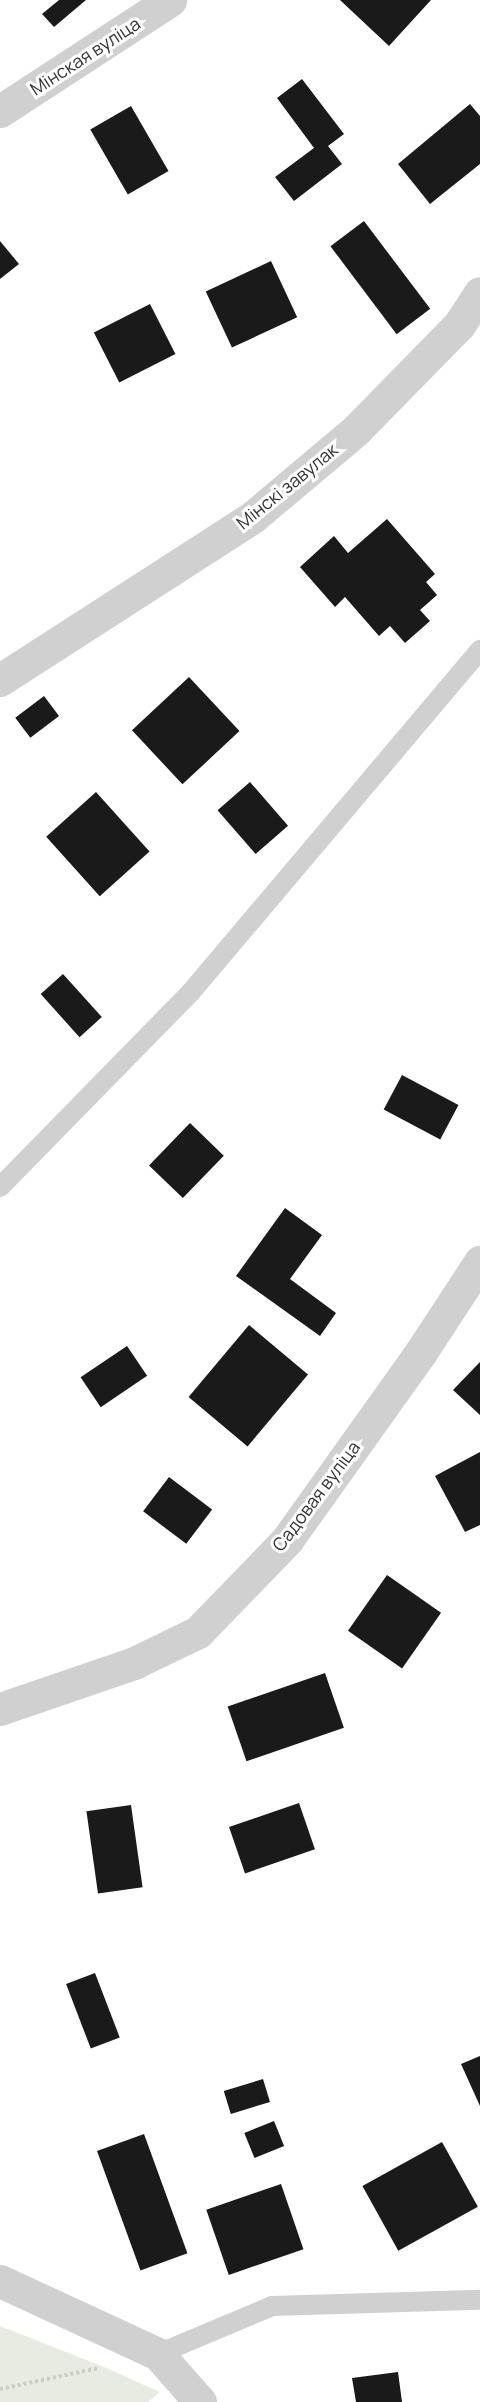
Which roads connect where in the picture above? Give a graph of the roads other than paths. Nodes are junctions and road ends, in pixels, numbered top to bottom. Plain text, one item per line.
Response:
1 (170, 0) edge
2 (0, 111) edge
3 (480, 293) edge
4 (480, 650) edge
5 (0, 680) edge
6 (0, 1187) edge
7 (480, 1262) edge
8 (0, 1709) edge
9 (0, 2282) edge
10 (480, 2300) edge
11 (158, 2354) junction
12 (200, 2402) edge

1 - 2 street, Мінская вуліца
3 - 5 street, Мінскі завулак
4 - 6 lane
7 - 8 street, Садовая вуліца
9 - 11 street
10 - 11 lane
11 - 12 street

